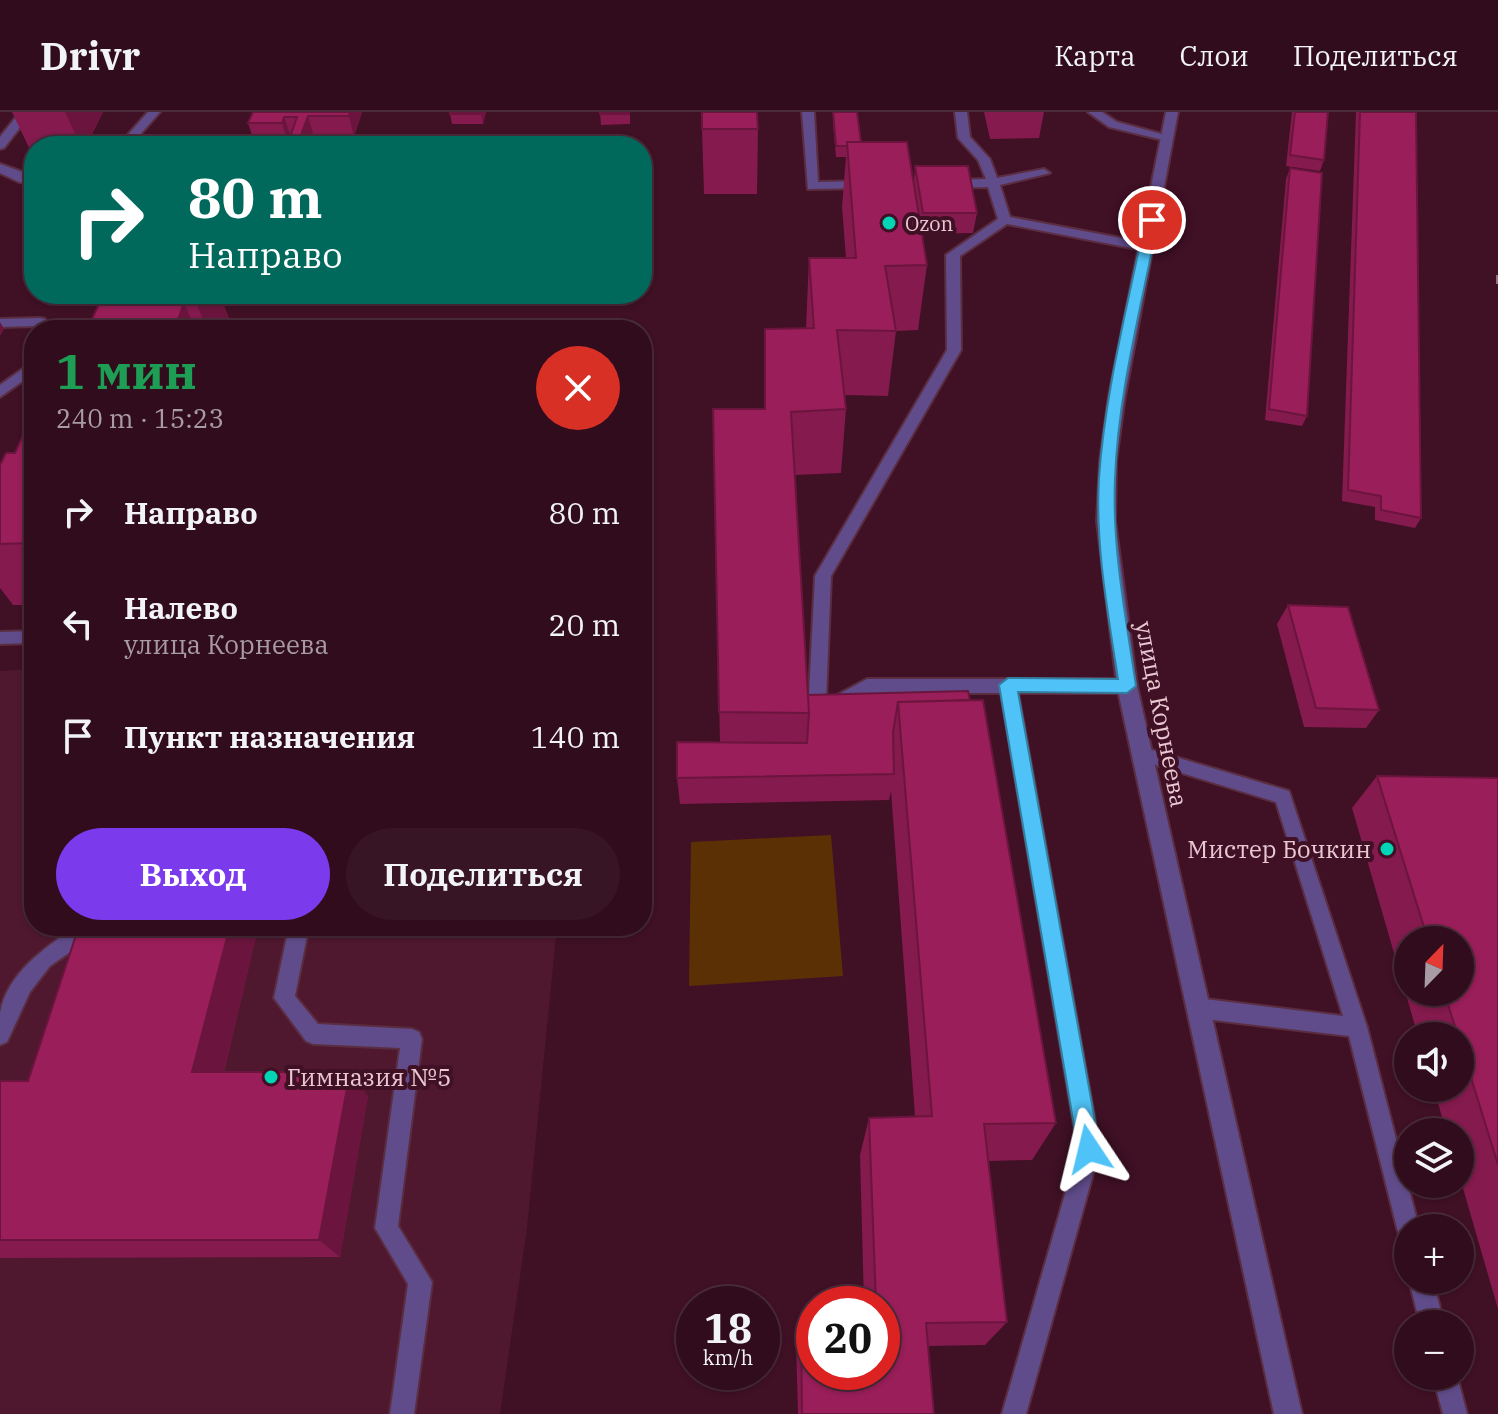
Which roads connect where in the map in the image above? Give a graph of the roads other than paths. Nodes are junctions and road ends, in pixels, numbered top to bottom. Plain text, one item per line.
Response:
1 (26, 112) edge
2 (154, 112) edge
3 (808, 112) edge
4 (961, 112) edge
5 (1094, 112) edge
6 (1172, 112) edge
7 (133, 136) edge
8 (1167, 137) junction
9 (0, 145) edge
10 (0, 168) edge
11 (1044, 173) dead end
12 (24, 179) edge
13 (993, 183) junction
14 (933, 184) edge
15 (887, 185) edge
16 (1005, 220) junction
17 (1147, 247) junction
18 (24, 322) edge
19 (0, 323) edge
20 (24, 374) edge
21 (0, 392) edge
22 (24, 637) edge
23 (0, 638) edge
24 (1008, 685) junction
25 (1127, 686) junction
26 (1142, 754) junction
27 (78, 936) edge
28 (297, 936) edge
29 (1197, 1008) junction
30 (1357, 1027) junction
31 (0, 1035) edge
32 (1404, 1214) edge
33 (1449, 1390) edge
34 (402, 1414) edge
35 (1014, 1414) edge
36 (1288, 1414) edge
37 (1455, 1414) edge

1 - 9 lane
2 - 7 lane
3 - 15 lane
4 - 13 lane
5 - 8 lane
6 - 8 street, улица Корнеева
8 - 17 street, улица Корнеева
10 - 12 lane
11 - 13 lane
13 - 14 lane
13 - 16 lane
16 - 17 lane
16 - 24 lane
17 - 25 street, улица Корнеева
18 - 19 lane
20 - 21 lane
22 - 23 lane
24 - 25 lane
24 - 35 lane
25 - 26 street, улица Корнеева
26 - 29 street, улица Корнеева
26 - 30 lane
27 - 31 lane
28 - 34 lane
29 - 30 lane
29 - 36 street, улица Корнеева
30 - 32 lane
33 - 37 lane

